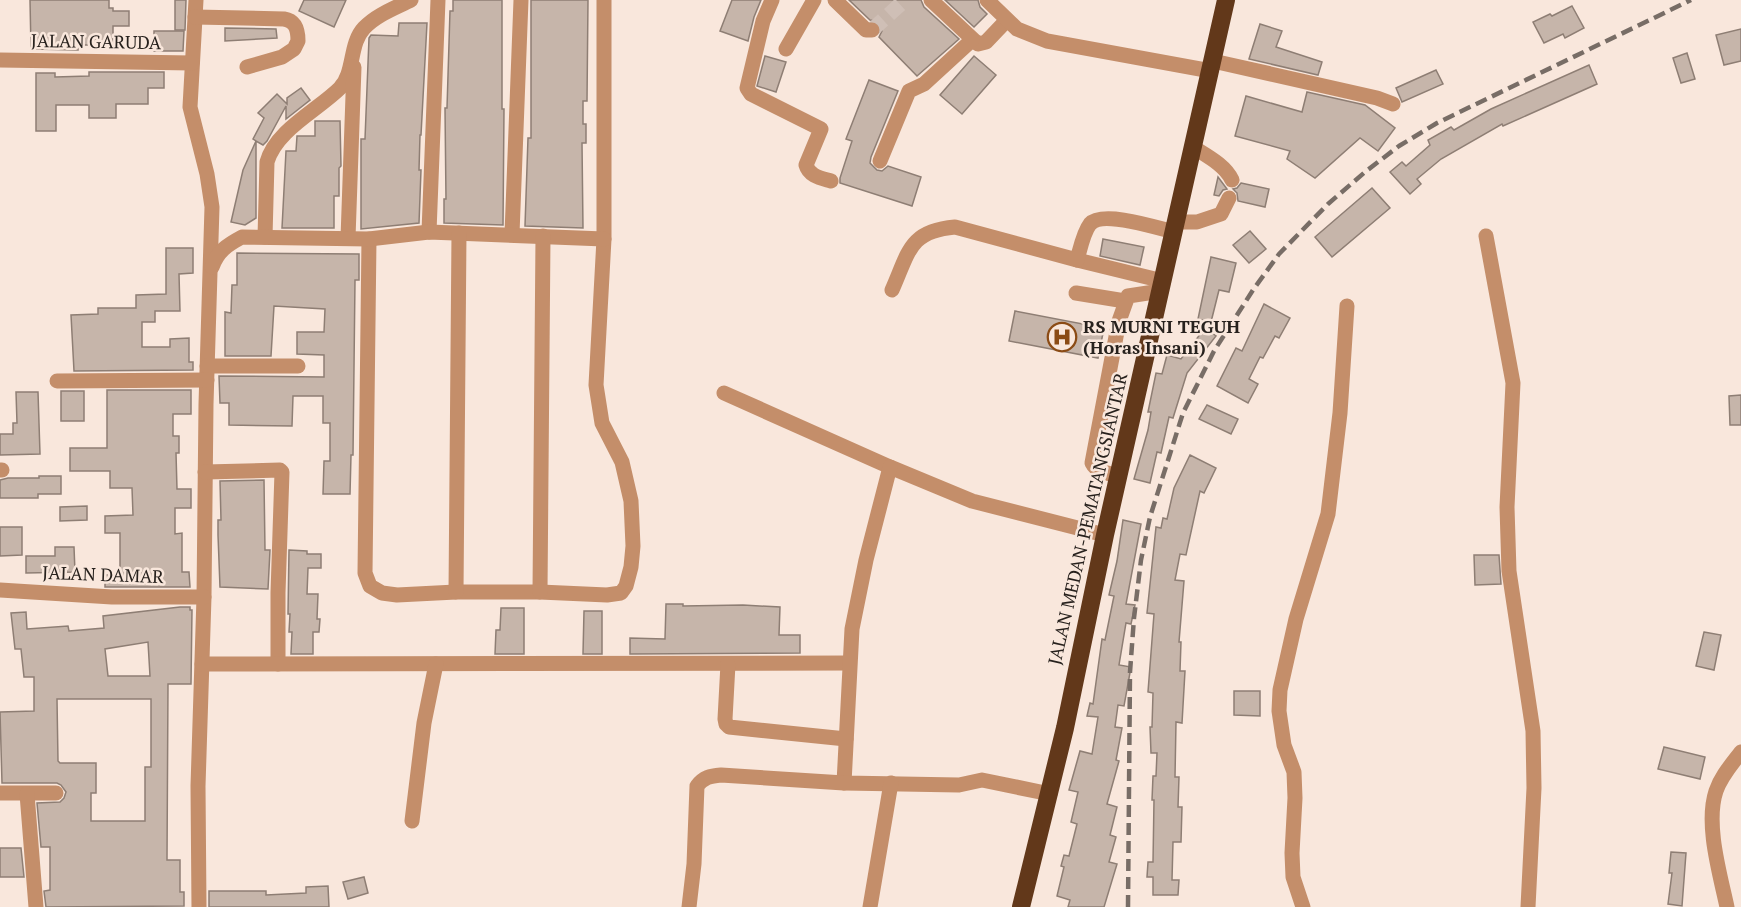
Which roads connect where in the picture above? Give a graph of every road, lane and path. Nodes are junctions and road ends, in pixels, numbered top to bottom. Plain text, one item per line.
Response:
1 (196, 0) edge
2 (411, 0) edge
3 (438, 0) edge
4 (521, 0) edge
5 (604, 0) edge
6 (772, 0) edge
7 (814, 0) edge
8 (835, 0) edge
9 (931, 0) edge
10 (987, 0) edge
11 (1226, 0) edge
12 (195, 17) junction
13 (1006, 21) junction
14 (872, 30) dead end
15 (972, 40) junction
16 (355, 45) junction
17 (786, 49) dead end
18 (0, 60) edge
19 (192, 63) junction
20 (1212, 66) junction
21 (247, 67) dead end
22 (1393, 104) dead end
23 (1193, 147) junction
24 (880, 160) dead end
25 (1232, 180) dead end
26 (831, 181) dead end
27 (1229, 198) dead end
28 (1175, 227) junction
29 (429, 232) junction
30 (459, 233) junction
31 (512, 234) junction
32 (543, 236) junction
33 (1486, 236) dead end
34 (265, 237) junction
35 (348, 238) junction
36 (369, 239) junction
37 (604, 239) junction
38 (1077, 260) junction
39 (210, 270) junction
40 (1162, 286) junction
41 (892, 290) dead end
42 (1076, 293) dead end
43 (1125, 301) junction
44 (1347, 306) dead end
45 (298, 366) dead end
46 (207, 373) junction
47 (57, 381) dead end
48 (724, 393) dead end
49 (891, 467) junction
50 (205, 472) junction
51 (1119, 476) junction
52 (1105, 535) junction
53 (0, 590) edge
54 (456, 592) junction
55 (540, 592) junction
56 (204, 597) junction
57 (849, 663) junction
58 (202, 664) junction
59 (278, 664) junction
60 (436, 664) junction
61 (728, 664) junction
62 (846, 739) junction
63 (1741, 752) edge
64 (844, 783) junction
65 (891, 783) junction
66 (0, 793) edge
67 (56, 793) dead end
68 (27, 794) junction
69 (1050, 794) junction
70 (412, 821) dead end
71 (36, 907) edge
72 (199, 907) edge
73 (690, 907) edge
74 (870, 907) edge
75 (1021, 907) edge
76 (1303, 907) edge
77 (1528, 907) edge
78 (1727, 907) edge

1 - 12 street
2 - 16 street
3 - 29 street
4 - 31 street
5 - 37 street
6 - 26 street
7 - 17 street
8 - 14 street
9 - 15 street
10 - 13 street
11 - 20 highway, JALAN MEDAN-PEMATANGSIANTAR
12 - 19 street
12 - 21 street
13 - 15 street
13 - 20 street
15 - 24 street
16 - 34 street
16 - 35 street
18 - 19 street, JALAN GARUDA
19 - 39 street
20 - 22 street
20 - 23 highway, JALAN MEDAN-PEMATANGSIANTAR
23 - 25 street
23 - 28 highway, JALAN MEDAN-PEMATANGSIANTAR
27 - 28 street
28 - 38 street
28 - 40 highway, JALAN MEDAN-PEMATANGSIANTAR
29 - 30 street
29 - 36 street
30 - 31 street
30 - 54 street
31 - 32 street
32 - 37 street
32 - 55 street
33 - 77 street
34 - 35 street
34 - 39 street
35 - 36 street
36 - 54 street
37 - 55 street
38 - 40 street
38 - 41 street
39 - 46 street
40 - 43 street
40 - 51 highway, JALAN MEDAN-PEMATANGSIANTAR
42 - 43 street
43 - 51 street
44 - 76 street
45 - 46 street
46 - 47 street
46 - 50 street
48 - 49 street
49 - 52 street
49 - 57 street
50 - 56 street
50 - 59 street
51 - 52 highway, JALAN MEDAN-PEMATANGSIANTAR
52 - 69 highway, JALAN MEDAN-PEMATANGSIANTAR
53 - 56 street, JALAN DAMAR
54 - 55 street
56 - 58 street
57 - 61 street
57 - 62 street
58 - 59 street
58 - 72 street
59 - 60 street
60 - 61 street
60 - 70 street
61 - 62 street
62 - 64 street
63 - 78 street
64 - 65 street
64 - 73 street
65 - 69 street
65 - 74 street
66 - 68 street
67 - 68 street
68 - 71 street
69 - 75 highway, JALAN MEDAN-PEMATANGSIANTAR

